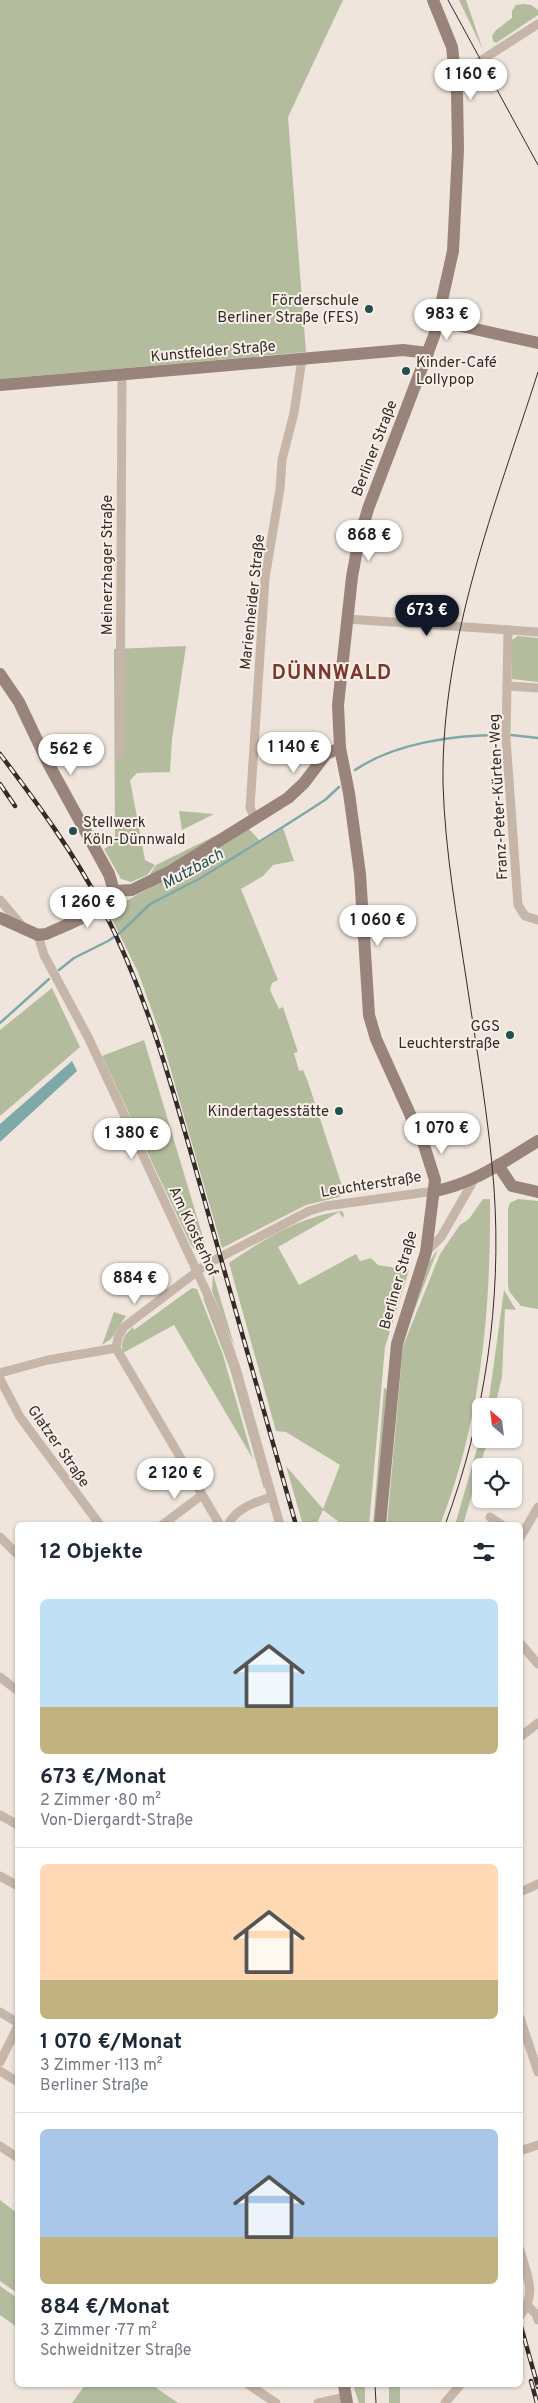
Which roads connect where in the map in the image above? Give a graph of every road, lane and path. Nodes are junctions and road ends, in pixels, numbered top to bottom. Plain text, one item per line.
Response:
1 (433, 0) edge
2 (538, 24) edge
3 (456, 70) junction
4 (438, 321) junction
5 (538, 343) edge
6 (428, 352) junction
7 (302, 359) junction
8 (122, 376) junction
9 (0, 385) edge
10 (347, 619) junction
11 (508, 630) junction
12 (538, 632) edge
13 (0, 674) edge
14 (507, 686) junction
15 (538, 688) edge
16 (340, 748) junction
17 (120, 754) dead end
18 (256, 819) junction
19 (114, 891) junction
20 (0, 900) edge
21 (0, 918) edge
22 (538, 920) edge
23 (25, 930) junction
24 (38, 935) junction
25 (538, 1141) edge
26 (498, 1165) junction
27 (475, 1177) junction
28 (435, 1191) junction
29 (538, 1192) edge
30 (426, 1252) junction
31 (198, 1272) junction
32 (116, 1348) junction
33 (0, 1373) edge
34 (0, 1379) edge
35 (202, 1495) junction
36 (272, 1497) junction
37 (538, 1507) edge
38 (490, 1517) dead end
39 (98, 1522) edge
40 (166, 1522) edge
41 (218, 1522) edge
42 (230, 1522) edge
43 (279, 1522) edge
44 (380, 1522) edge
45 (498, 1522) edge
46 (523, 1532) edge
47 (0, 1537) edge
48 (15, 1552) edge
49 (523, 1650) edge
50 (538, 1664) edge
51 (0, 1677) edge
52 (15, 1689) edge
53 (538, 1724) edge
54 (523, 1735) edge
55 (0, 1815) edge
56 (15, 1823) edge
57 (0, 1876) edge
58 (15, 1884) edge
59 (538, 1884) edge
60 (523, 1891) edge
61 (0, 2012) edge
62 (15, 2023) edge
63 (523, 2027) edge
64 (15, 2031) edge
65 (0, 2062) edge
66 (0, 2071) edge
67 (538, 2072) edge
68 (15, 2080) edge
69 (538, 2145) edge
70 (0, 2146) edge
71 (523, 2149) edge
72 (15, 2156) edge
73 (523, 2261) edge
74 (528, 2306) junction
75 (523, 2312) edge
76 (538, 2320) edge
77 (252, 2387) edge
78 (459, 2387) edge
79 (345, 2395) edge
80 (451, 2401) edge
81 (276, 2403) edge
82 (318, 2403) edge

1 - 3 main road, Berliner Straße
2 - 3 street
3 - 4 main road, Berliner Straße
4 - 5 main road
4 - 6 main road, Berliner Straße
6 - 7 main road, Kunstfelder Straße
6 - 10 main road, Berliner Straße
7 - 8 main road, Kunstfelder Straße
7 - 18 street, Marienheider Straße
8 - 9 main road, Kunstfelder Straße
8 - 17 street, Meinerzhager Straße
10 - 11 street
10 - 16 main road, Berliner Straße
11 - 12 street
11 - 14 street, Franz-Peter-Kürten-Weg
13 - 19 main road
14 - 15 street
14 - 22 street, Franz-Peter-Kürten-Weg
16 - 18 main road
16 - 28 main road, Berliner Straße
18 - 19 main road
19 - 24 main road
20 - 23 street
21 - 23 main road
23 - 24 main road
24 - 31 street, Am Klosterhof
25 - 26 main road, Leuchterstraße
26 - 27 main road, Leuchterstraße
26 - 29 main road
27 - 28 main road, Leuchterstraße
27 - 30 street
28 - 30 main road, Berliner Straße
28 - 31 street, Leuchterstraße
30 - 44 main road, Berliner Straße
31 - 32 street, Leuchterstraße
31 - 36 street, Am Klosterhof
32 - 33 street
32 - 35 street
34 - 39 street, Glatzer Straße
35 - 40 street
35 - 41 street
36 - 42 street
36 - 43 street, Am Klosterhof
37 - 46 street
38 - 45 street
47 - 48 street
49 - 50 street
51 - 52 street
53 - 54 street
55 - 56 street
57 - 58 street
59 - 60 street
61 - 62 street
63 - 67 street
64 - 65 street
66 - 68 street
69 - 71 street
70 - 72 street
73 - 74 street
74 - 75 street
74 - 76 street
77 - 81 street
78 - 80 street
79 - 82 street

